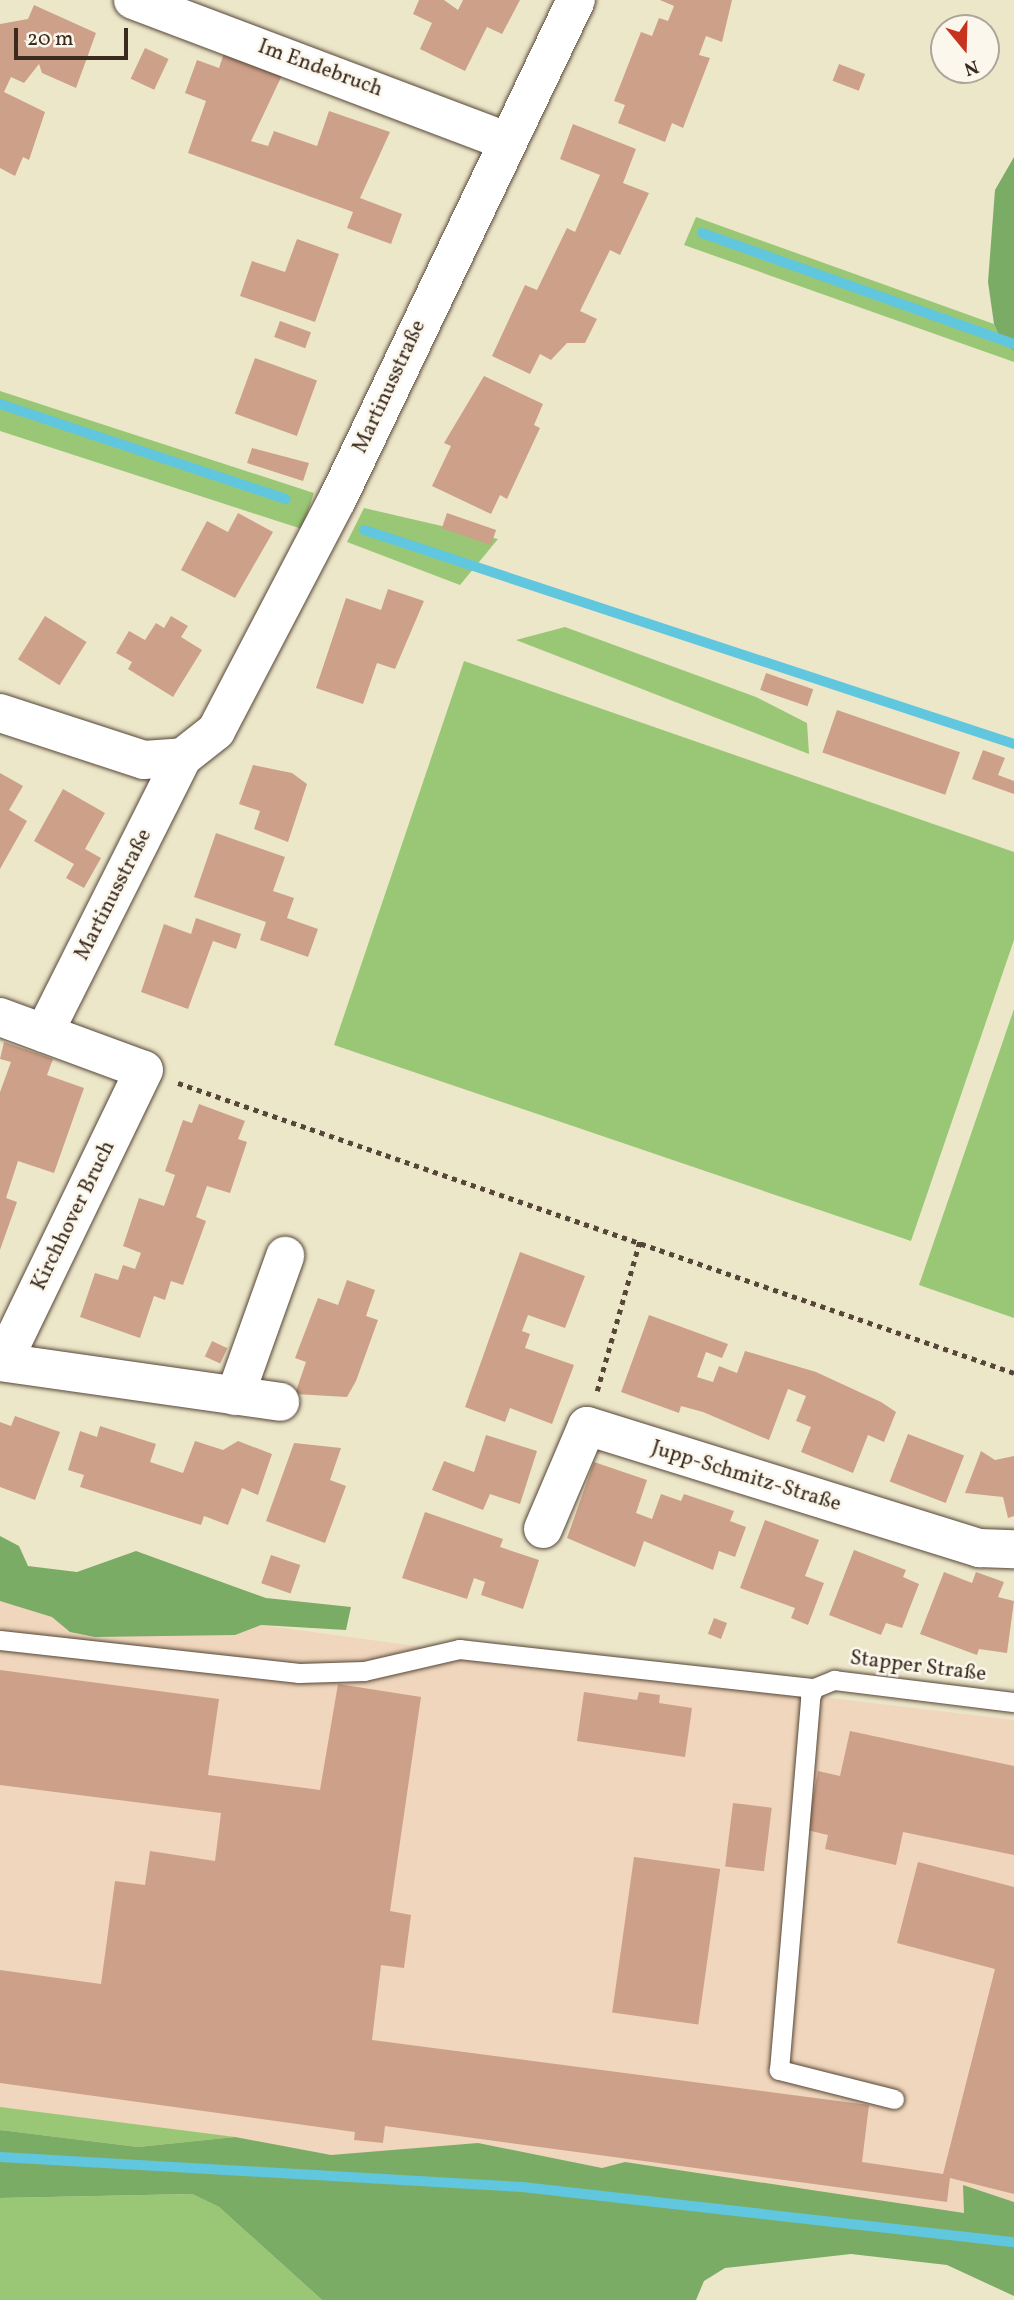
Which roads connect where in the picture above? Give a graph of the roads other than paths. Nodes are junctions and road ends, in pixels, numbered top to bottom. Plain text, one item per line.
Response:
1 (133, 0) edge
2 (576, 0) edge
3 (506, 141) junction
4 (0, 713) edge
5 (183, 758) junction
6 (0, 1017) edge
7 (44, 1033) junction
8 (285, 1255) dead end
9 (2, 1362) edge
10 (235, 1396) junction
11 (280, 1402) dead end
12 (543, 1528) dead end
13 (1014, 1549) edge
14 (0, 1640) edge
15 (814, 1688) junction
16 (1014, 1702) edge
17 (894, 2099) dead end

1 - 3 street, Im Endebruch
2 - 3 street, Martinusstraße
3 - 5 street, Martinusstraße
4 - 5 street
5 - 7 street, Martinusstraße
6 - 7 street
7 - 9 street, Kirchhover Bruch
8 - 10 street
9 - 10 street, Kirchhover Bruch
10 - 11 street, Kirchhover Bruch
12 - 13 street, Jupp-Schmitz-Straße
14 - 15 lane, Stapper Straße
15 - 16 lane, Stapper Straße
15 - 17 lane

